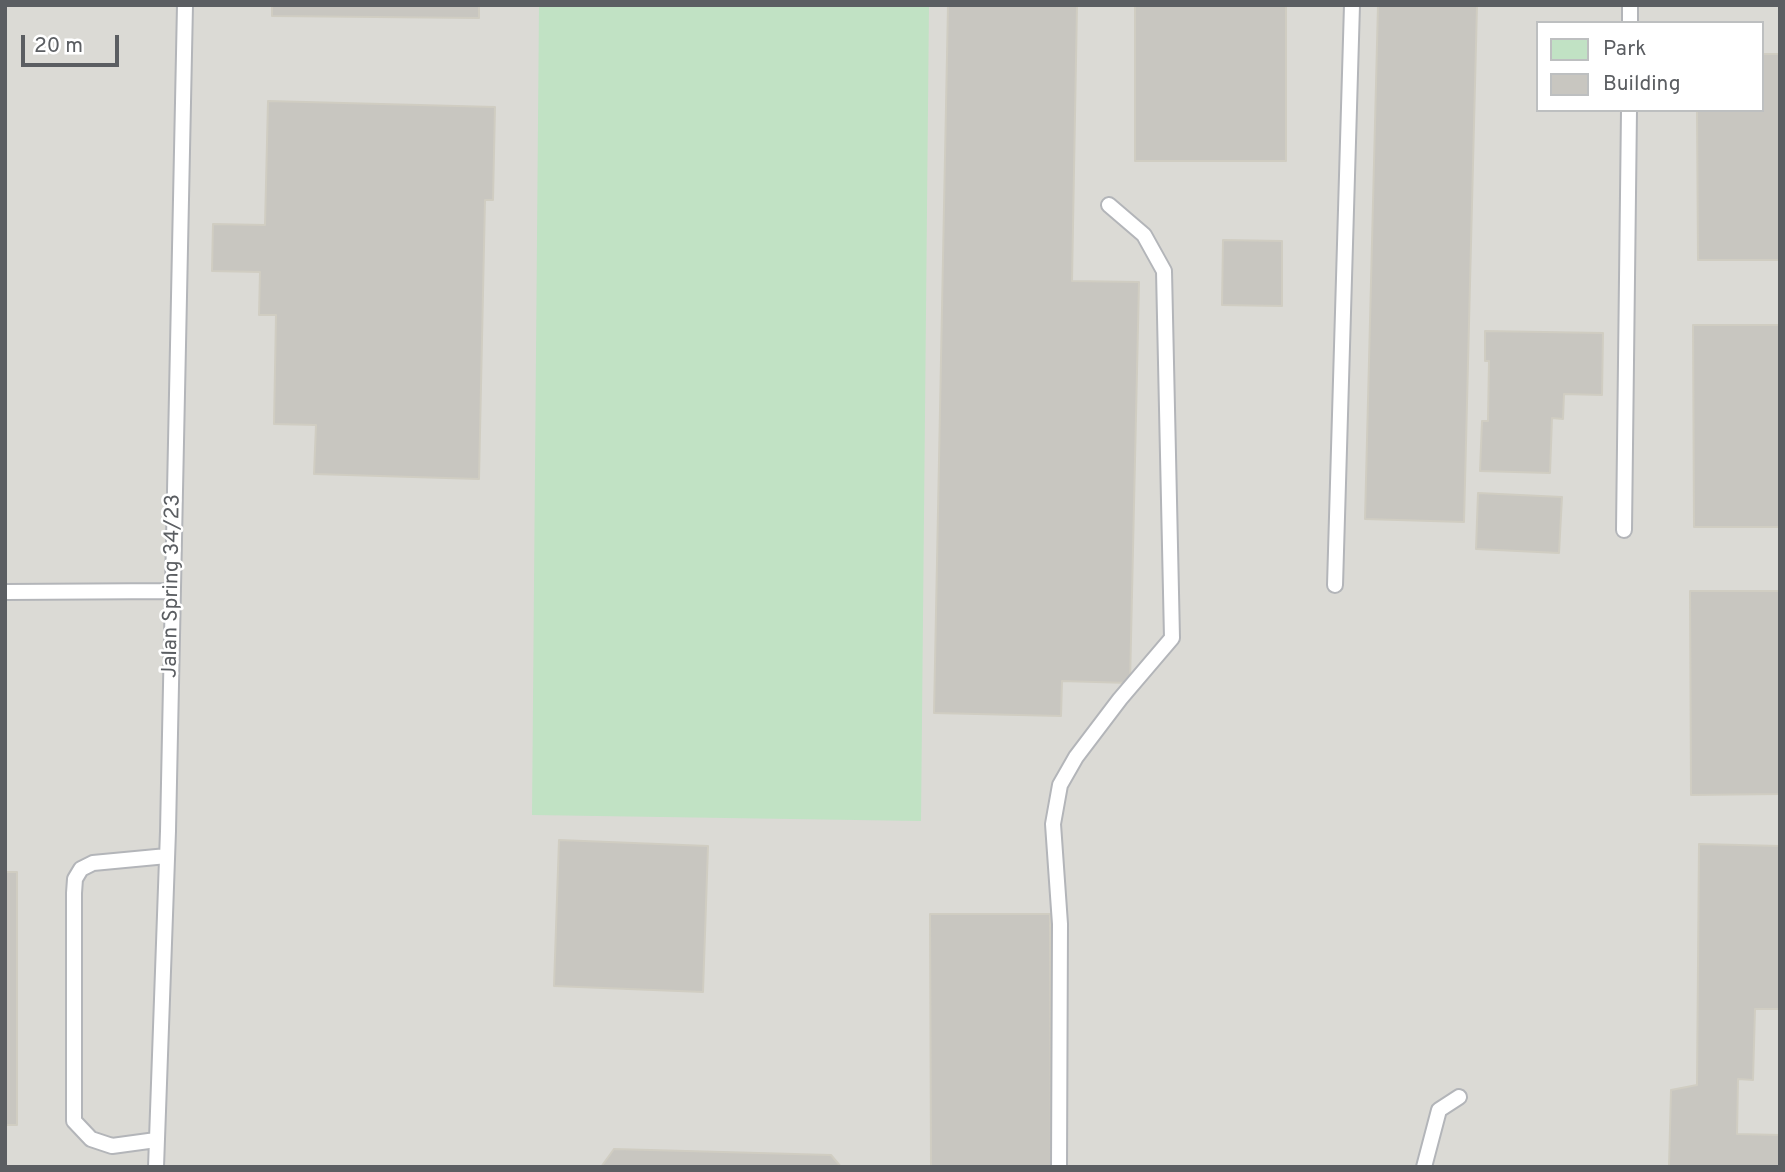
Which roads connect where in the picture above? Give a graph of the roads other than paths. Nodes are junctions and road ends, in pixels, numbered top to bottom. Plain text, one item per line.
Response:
1 (185, 5) edge
2 (1352, 5) edge
3 (1629, 112) edge
4 (1109, 205) dead end
5 (1624, 530) dead end
6 (1335, 585) dead end
7 (173, 591) junction
8 (5, 592) edge
9 (167, 856) junction
10 (1459, 1097) dead end
11 (156, 1140) junction
12 (156, 1167) edge
13 (1059, 1167) edge
14 (1424, 1167) edge

1 - 7 lane, Jalan Spring 34/23
2 - 6 lane
3 - 5 lane
4 - 13 lane
7 - 8 lane
7 - 9 lane, Jalan Spring 34/23
9 - 11 lane, Jalan Spring 34/23
9 - 11 lane
10 - 14 lane
11 - 12 lane, Jalan Spring 34/23

